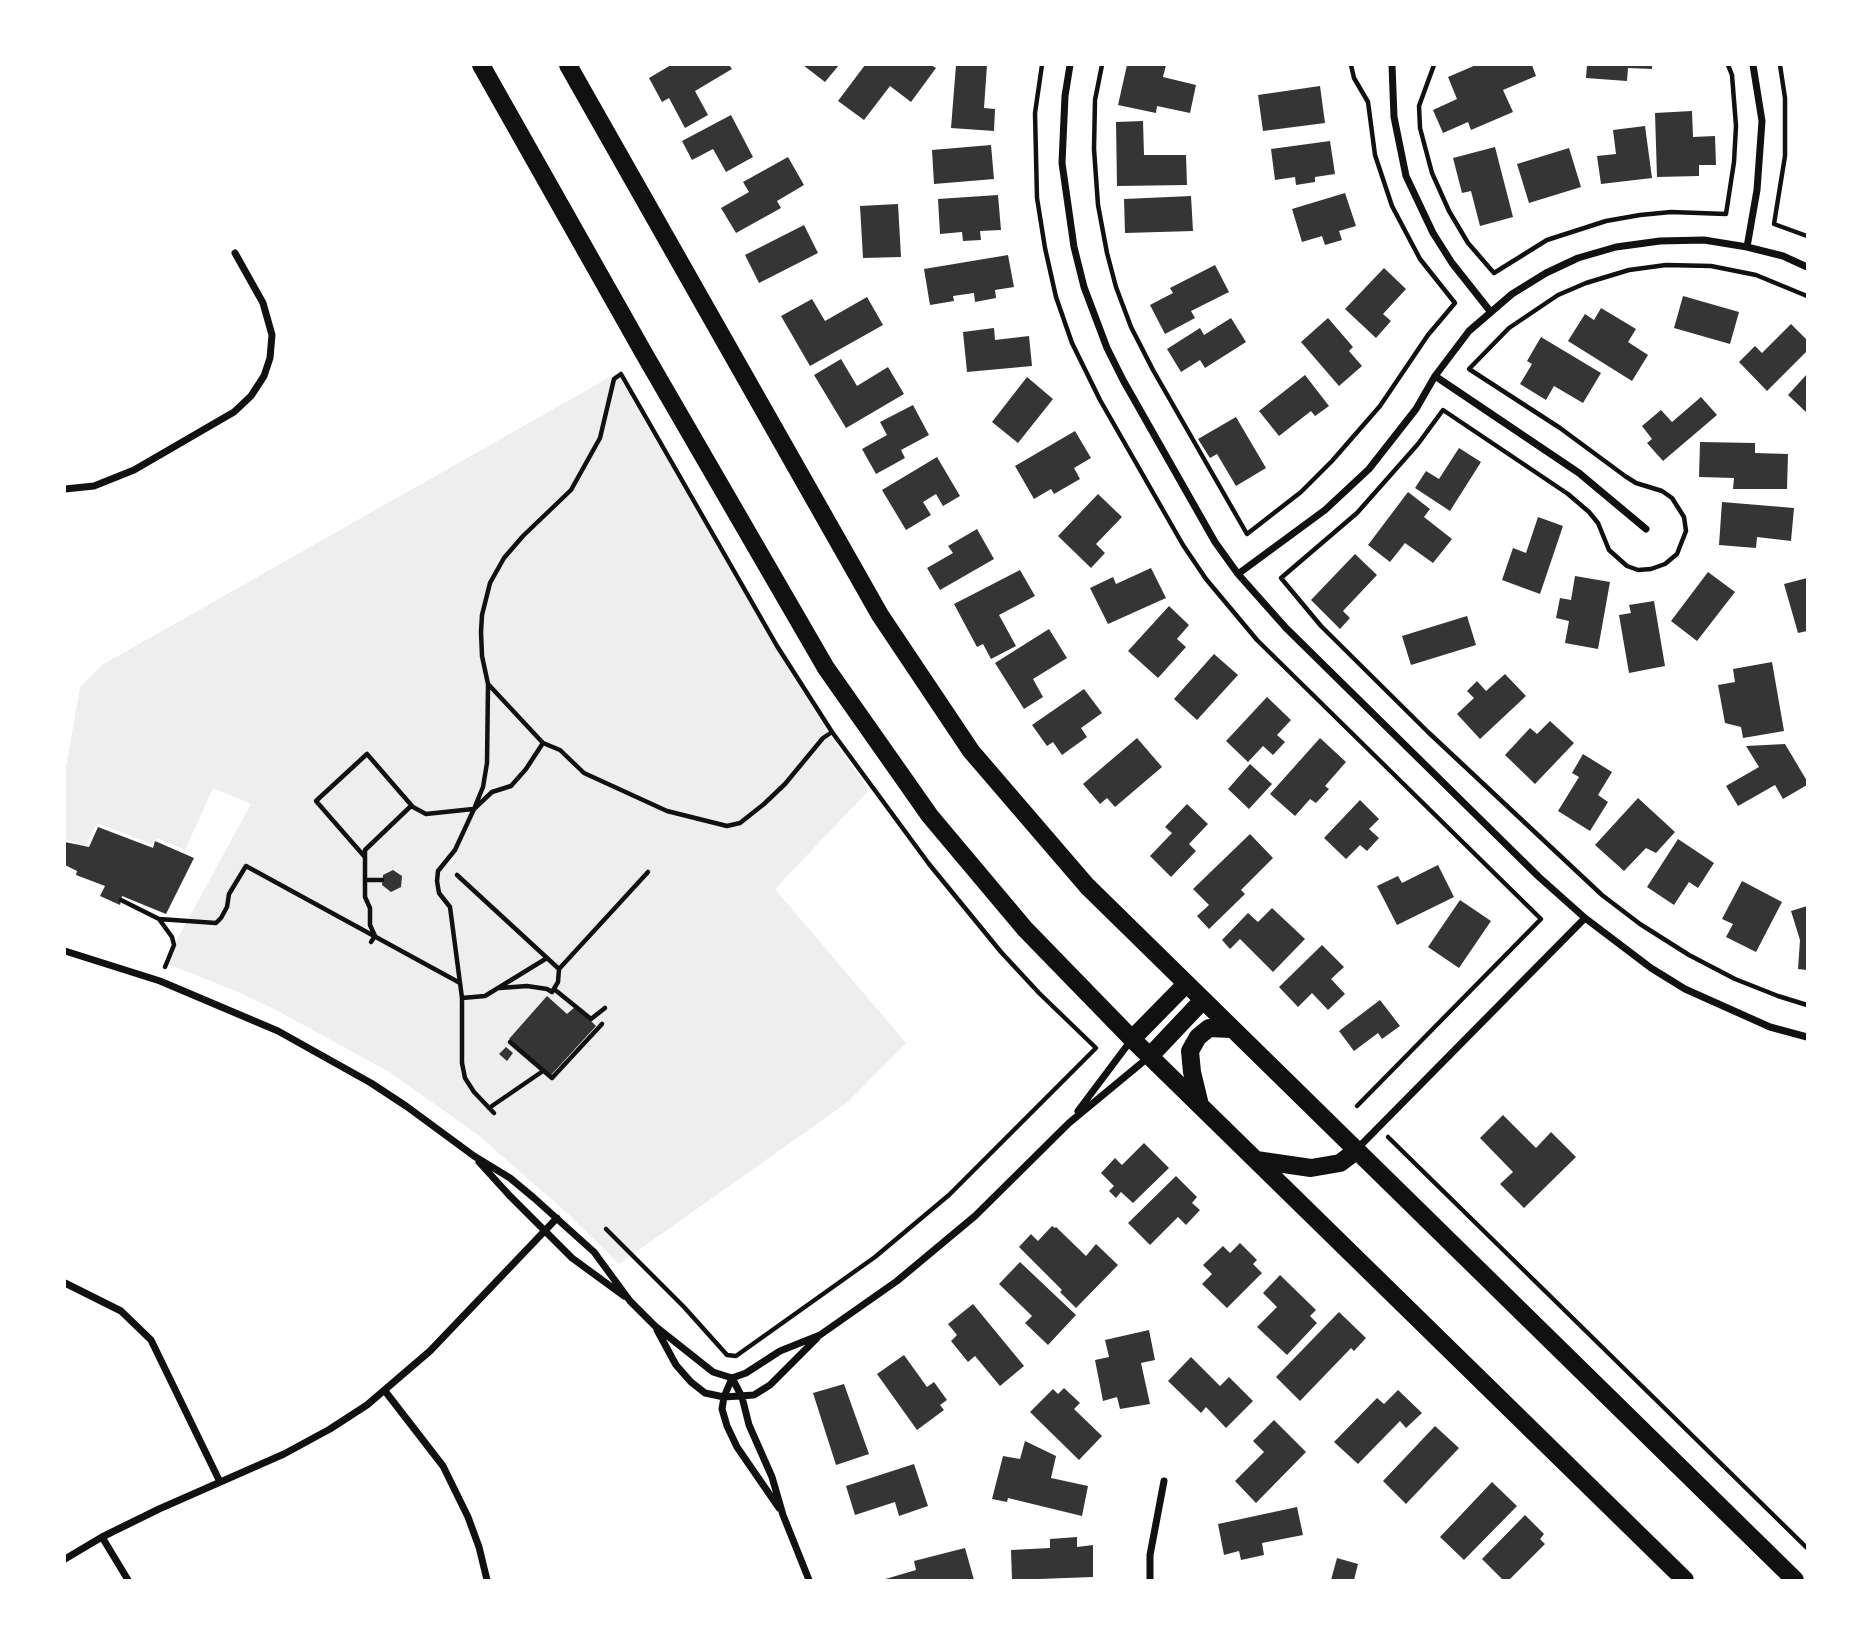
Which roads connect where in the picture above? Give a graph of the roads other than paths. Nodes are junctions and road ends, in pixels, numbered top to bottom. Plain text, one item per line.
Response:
1 (481, 65) edge
2 (568, 65) edge
3 (1070, 65) edge
4 (1392, 65) edge
5 (1754, 65) edge
6 (1747, 247) junction
7 (235, 253) dead end
8 (1807, 267) edge
9 (1490, 311) junction
10 (1435, 376) junction
11 (65, 489) edge
12 (1646, 529) dead end
13 (1238, 574) junction
14 (1585, 918) junction
15 (65, 951) edge
16 (1186, 984) junction
17 (1203, 1000) junction
18 (1231, 1029) junction
19 (1807, 1037) edge
20 (1132, 1039) junction
21 (1150, 1056) junction
22 (1200, 1105) junction
23 (1069, 1122) junction
24 (1356, 1151) junction
25 (474, 1156) junction
26 (1256, 1160) junction
27 (557, 1218) junction
28 (545, 1232) junction
29 (65, 1283) edge
30 (630, 1301) junction
31 (655, 1326) junction
32 (820, 1335) junction
33 (732, 1378) junction
34 (385, 1391) junction
35 (742, 1396) junction
36 (724, 1397) junction
37 (1164, 1481) dead end
38 (220, 1482) junction
39 (783, 1515) junction
40 (102, 1537) junction
41 (65, 1559) edge
42 (128, 1580) edge
43 (487, 1580) edge
44 (809, 1580) edge
45 (1150, 1580) edge
46 (1685, 1580) edge
47 (1796, 1580) edge

1 - 20 main road
2 - 16 main road
3 - 13 street
4 - 9 street
5 - 6 street
6 - 8 street
6 - 9 street
7 - 11 street
9 - 10 street
10 - 12 street
10 - 13 street
13 - 14 street
14 - 19 street
14 - 24 street
15 - 25 street
16 - 17 main road
16 - 20 main road
17 - 18 main road
17 - 21 main road
18 - 22 main road
18 - 24 main road
20 - 21 main road
20 - 23 street
21 - 22 main road
21 - 23 street
22 - 26 main road
23 - 32 street
24 - 26 main road
24 - 47 main road
25 - 27 street
25 - 28 street
26 - 46 main road
27 - 28 street
27 - 30 street
28 - 30 street
28 - 34 street
29 - 38 street
30 - 31 street
31 - 33 street
31 - 36 street
32 - 33 street
32 - 35 street
33 - 35 street
33 - 36 street
34 - 38 street
34 - 43 street
35 - 36 street
35 - 39 street
36 - 39 street
37 - 45 street
38 - 40 street
39 - 44 street
40 - 41 street
40 - 42 street

